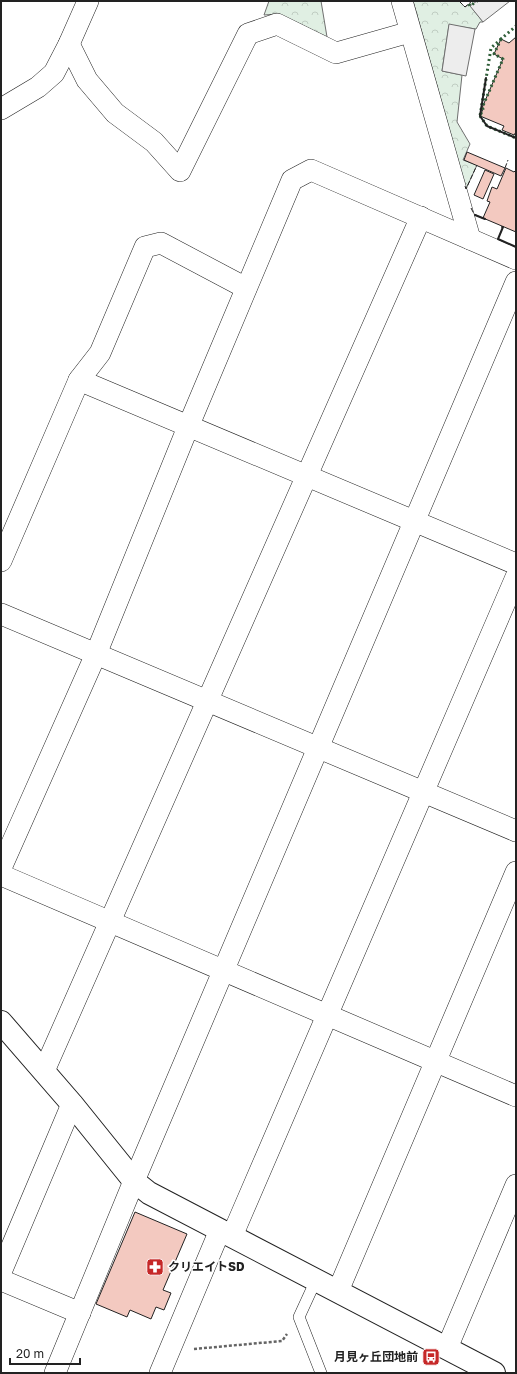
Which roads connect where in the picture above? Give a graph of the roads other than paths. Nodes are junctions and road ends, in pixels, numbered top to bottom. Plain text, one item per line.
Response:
1 (88, 1) edge
2 (402, 1) edge
3 (410, 32) junction
4 (69, 44) junction
5 (1, 109) edge
6 (421, 217) junction
7 (470, 239) junction
8 (516, 259) edge
9 (516, 282) edge
10 (246, 288) junction
11 (79, 380) junction
12 (188, 427) junction
13 (307, 476) junction
14 (414, 521) junction
15 (1, 561) edge
16 (516, 564) edge
17 (516, 577) edge
18 (1, 614) edge
19 (96, 654) junction
20 (207, 701) junction
21 (318, 748) junction
22 (423, 792) junction
23 (516, 831) edge
24 (1, 868) edge
25 (516, 872) edge
26 (1, 876) edge
27 (110, 922) junction
28 (223, 971) junction
29 (327, 1015) junction
30 (1, 1022) edge
31 (436, 1062) junction
32 (44, 1071) junction
33 (516, 1096) edge
34 (72, 1104) junction
35 (134, 1181) junction
36 (516, 1185) edge
37 (226, 1233) junction
38 (1, 1272) edge
39 (1, 1280) edge
40 (316, 1280) junction
41 (338, 1291) junction
42 (80, 1313) junction
43 (447, 1348) junction
44 (55, 1373) edge
45 (160, 1373) edge
46 (321, 1373) edge
47 (494, 1373) edge

1 - 4 street
2 - 3 street
3 - 4 street
3 - 7 street
4 - 5 street
6 - 7 street
6 - 10 street
6 - 13 street
7 - 8 street
9 - 14 street
10 - 11 street
10 - 12 street
11 - 12 street
11 - 15 street
12 - 13 street
12 - 19 street
13 - 14 street
13 - 20 street
14 - 16 street
14 - 21 street
17 - 22 street
18 - 19 street
19 - 20 street
19 - 24 street
20 - 21 street
20 - 27 street
21 - 22 street
21 - 28 street
22 - 23 street
22 - 29 street
25 - 31 street
26 - 27 street
27 - 28 street
27 - 32 street
28 - 29 street
28 - 35 street
29 - 31 street
29 - 37 street
30 - 32 street
31 - 33 street
31 - 41 street
32 - 34 street
34 - 35 street
34 - 38 street
35 - 37 street
35 - 42 street
36 - 43 street
37 - 40 street
37 - 45 street
39 - 42 street
40 - 41 street
40 - 46 lane
41 - 43 street
42 - 44 street
43 - 47 street

